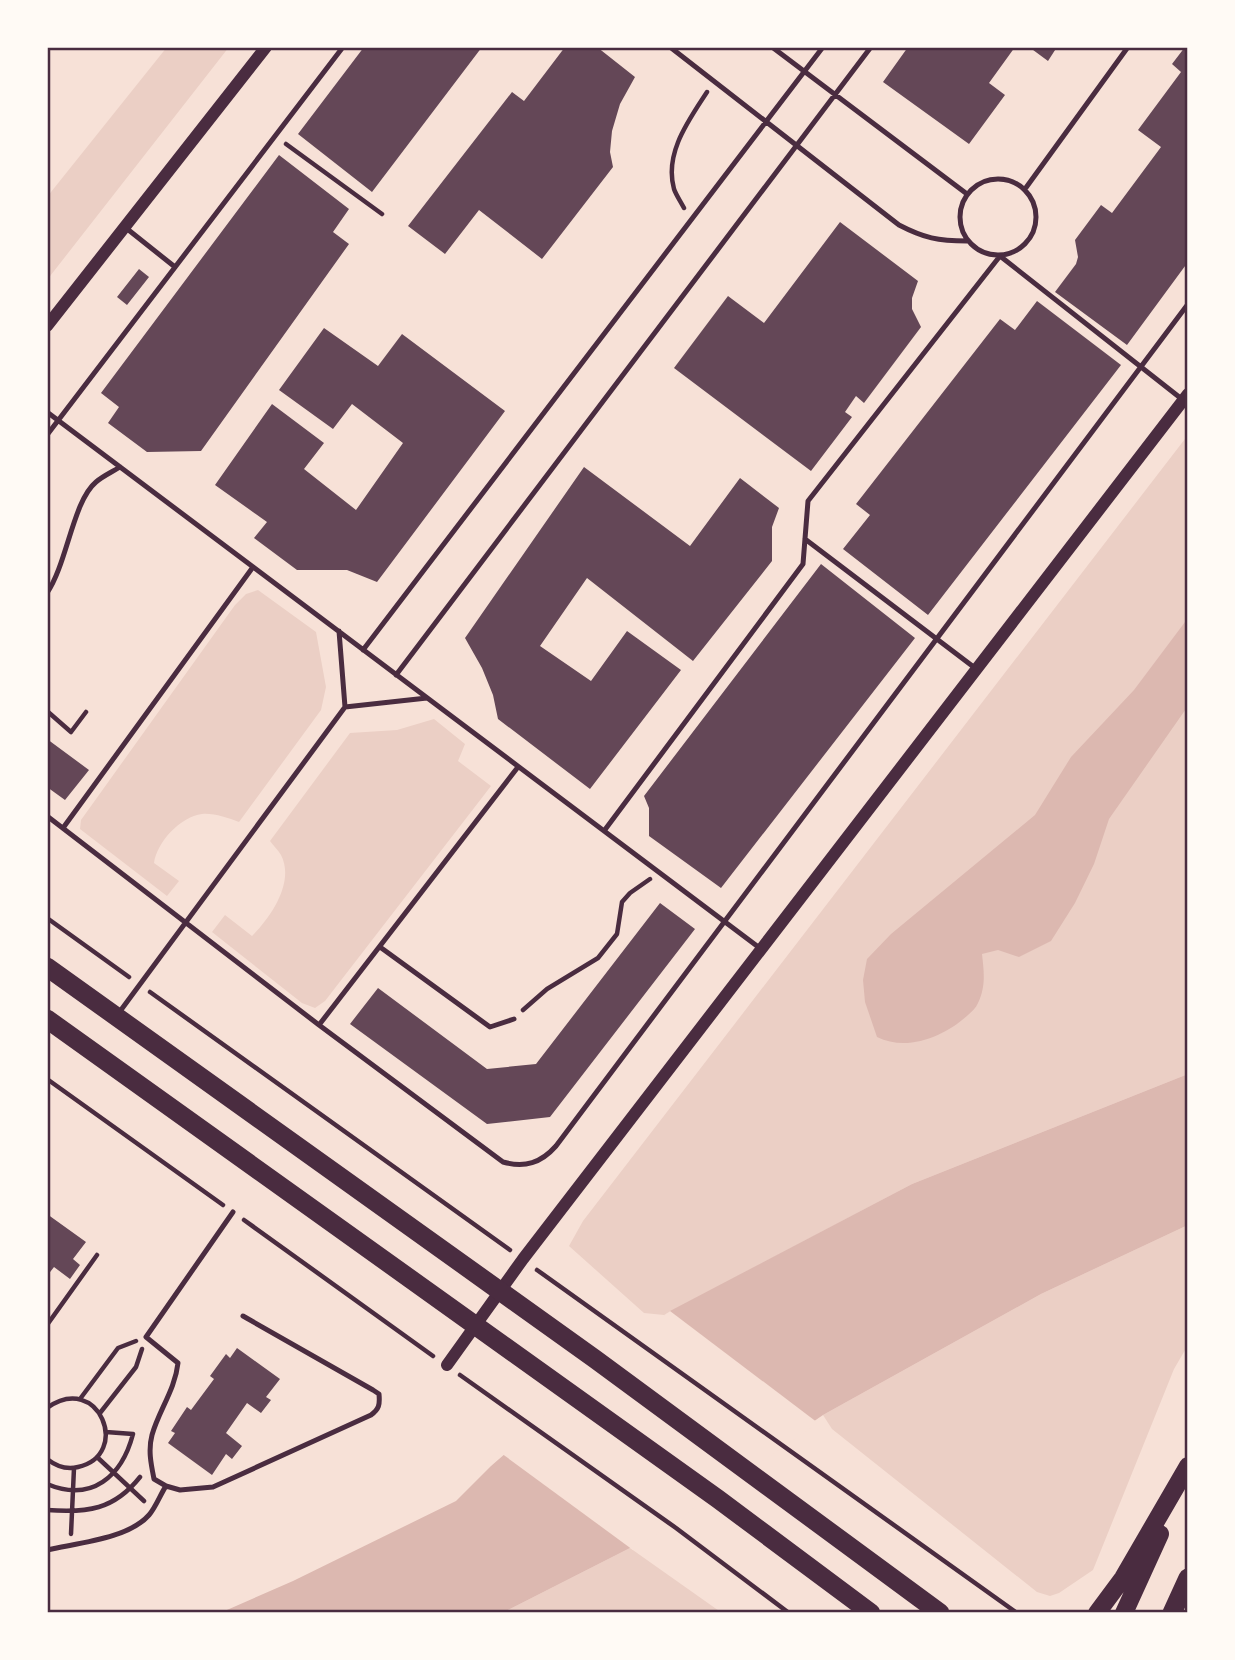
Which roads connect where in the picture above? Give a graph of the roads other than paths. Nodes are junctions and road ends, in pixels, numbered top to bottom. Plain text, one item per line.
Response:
1 (266, 47) edge
2 (343, 47) edge
3 (670, 47) edge
4 (772, 47) edge
5 (823, 47) edge
6 (871, 47) edge
7 (1128, 47) edge
8 (804, 72) junction
9 (835, 95) junction
10 (766, 122) junction
11 (797, 146) junction
12 (1025, 189) junction
13 (967, 194) junction
14 (125, 227) junction
15 (967, 241) junction
16 (1000, 256) junction
17 (175, 267) junction
18 (1188, 304) edge
19 (47, 326) edge
20 (1141, 367) junction
21 (1186, 397) edge
22 (47, 412) edge
23 (58, 421) junction
24 (47, 435) edge
25 (120, 467) junction
26 (805, 539) junction
27 (253, 567) junction
28 (47, 593) edge
29 (339, 631) junction
30 (937, 639) junction
31 (363, 650) junction
32 (977, 669) junction
33 (396, 674) junction
34 (428, 698) junction
35 (345, 707) junction
36 (518, 767) junction
37 (47, 816) edge
38 (63, 828) junction
39 (604, 831) junction
40 (186, 922) junction
41 (726, 922) junction
42 (380, 947) junction
43 (761, 949) junction
44 (47, 967) edge
45 (116, 1016) junction
46 (514, 1019) road end
47 (47, 1020) edge
48 (319, 1026) junction
49 (233, 1212) road end
50 (499, 1292) junction
51 (243, 1316) dead end
52 (476, 1326) junction
53 (447, 1365) road end
54 (1188, 1466) edge
55 (1188, 1474) edge
56 (166, 1486) junction
57 (47, 1550) edge
58 (1188, 1578) edge
59 (939, 1611) edge
60 (871, 1613) edge
61 (1097, 1613) edge
62 (1124, 1613) edge
63 (1171, 1613) edge

1 - 14 street
2 - 17 lane
3 - 10 lane
4 - 8 lane
5 - 8 lane
6 - 9 lane
7 - 12 lane
8 - 9 lane
8 - 10 lane
9 - 11 lane
9 - 13 lane
10 - 11 lane
10 - 31 lane
11 - 15 lane
11 - 33 lane
12 - 13 lane
12 - 16 lane
13 - 15 lane
14 - 17 lane
14 - 19 street
15 - 16 lane
16 - 20 lane
16 - 26 lane
17 - 23 lane
18 - 20 lane
20 - 21 lane
20 - 30 lane
21 - 32 street
22 - 23 lane
23 - 24 lane
23 - 25 lane
25 - 27 lane
25 - 28 lane
26 - 30 lane
26 - 39 lane
27 - 29 lane
27 - 38 lane
29 - 31 lane
29 - 35 lane
30 - 32 lane
30 - 41 lane
31 - 33 lane
32 - 43 street
33 - 34 lane
34 - 35 lane
34 - 36 lane
35 - 40 lane
36 - 39 lane
36 - 42 lane
37 - 38 lane
38 - 40 lane
39 - 41 lane
40 - 45 lane
40 - 48 lane
41 - 43 lane
41 - 48 lane
42 - 46 lane
42 - 48 lane
43 - 50 street
44 - 45 highway
45 - 50 highway
47 - 52 highway
49 - 56 lane
50 - 52 street
50 - 59 highway
51 - 56 lane
52 - 53 street
52 - 60 highway
54 - 61 main road
55 - 62 main road
56 - 57 lane
58 - 63 highway

